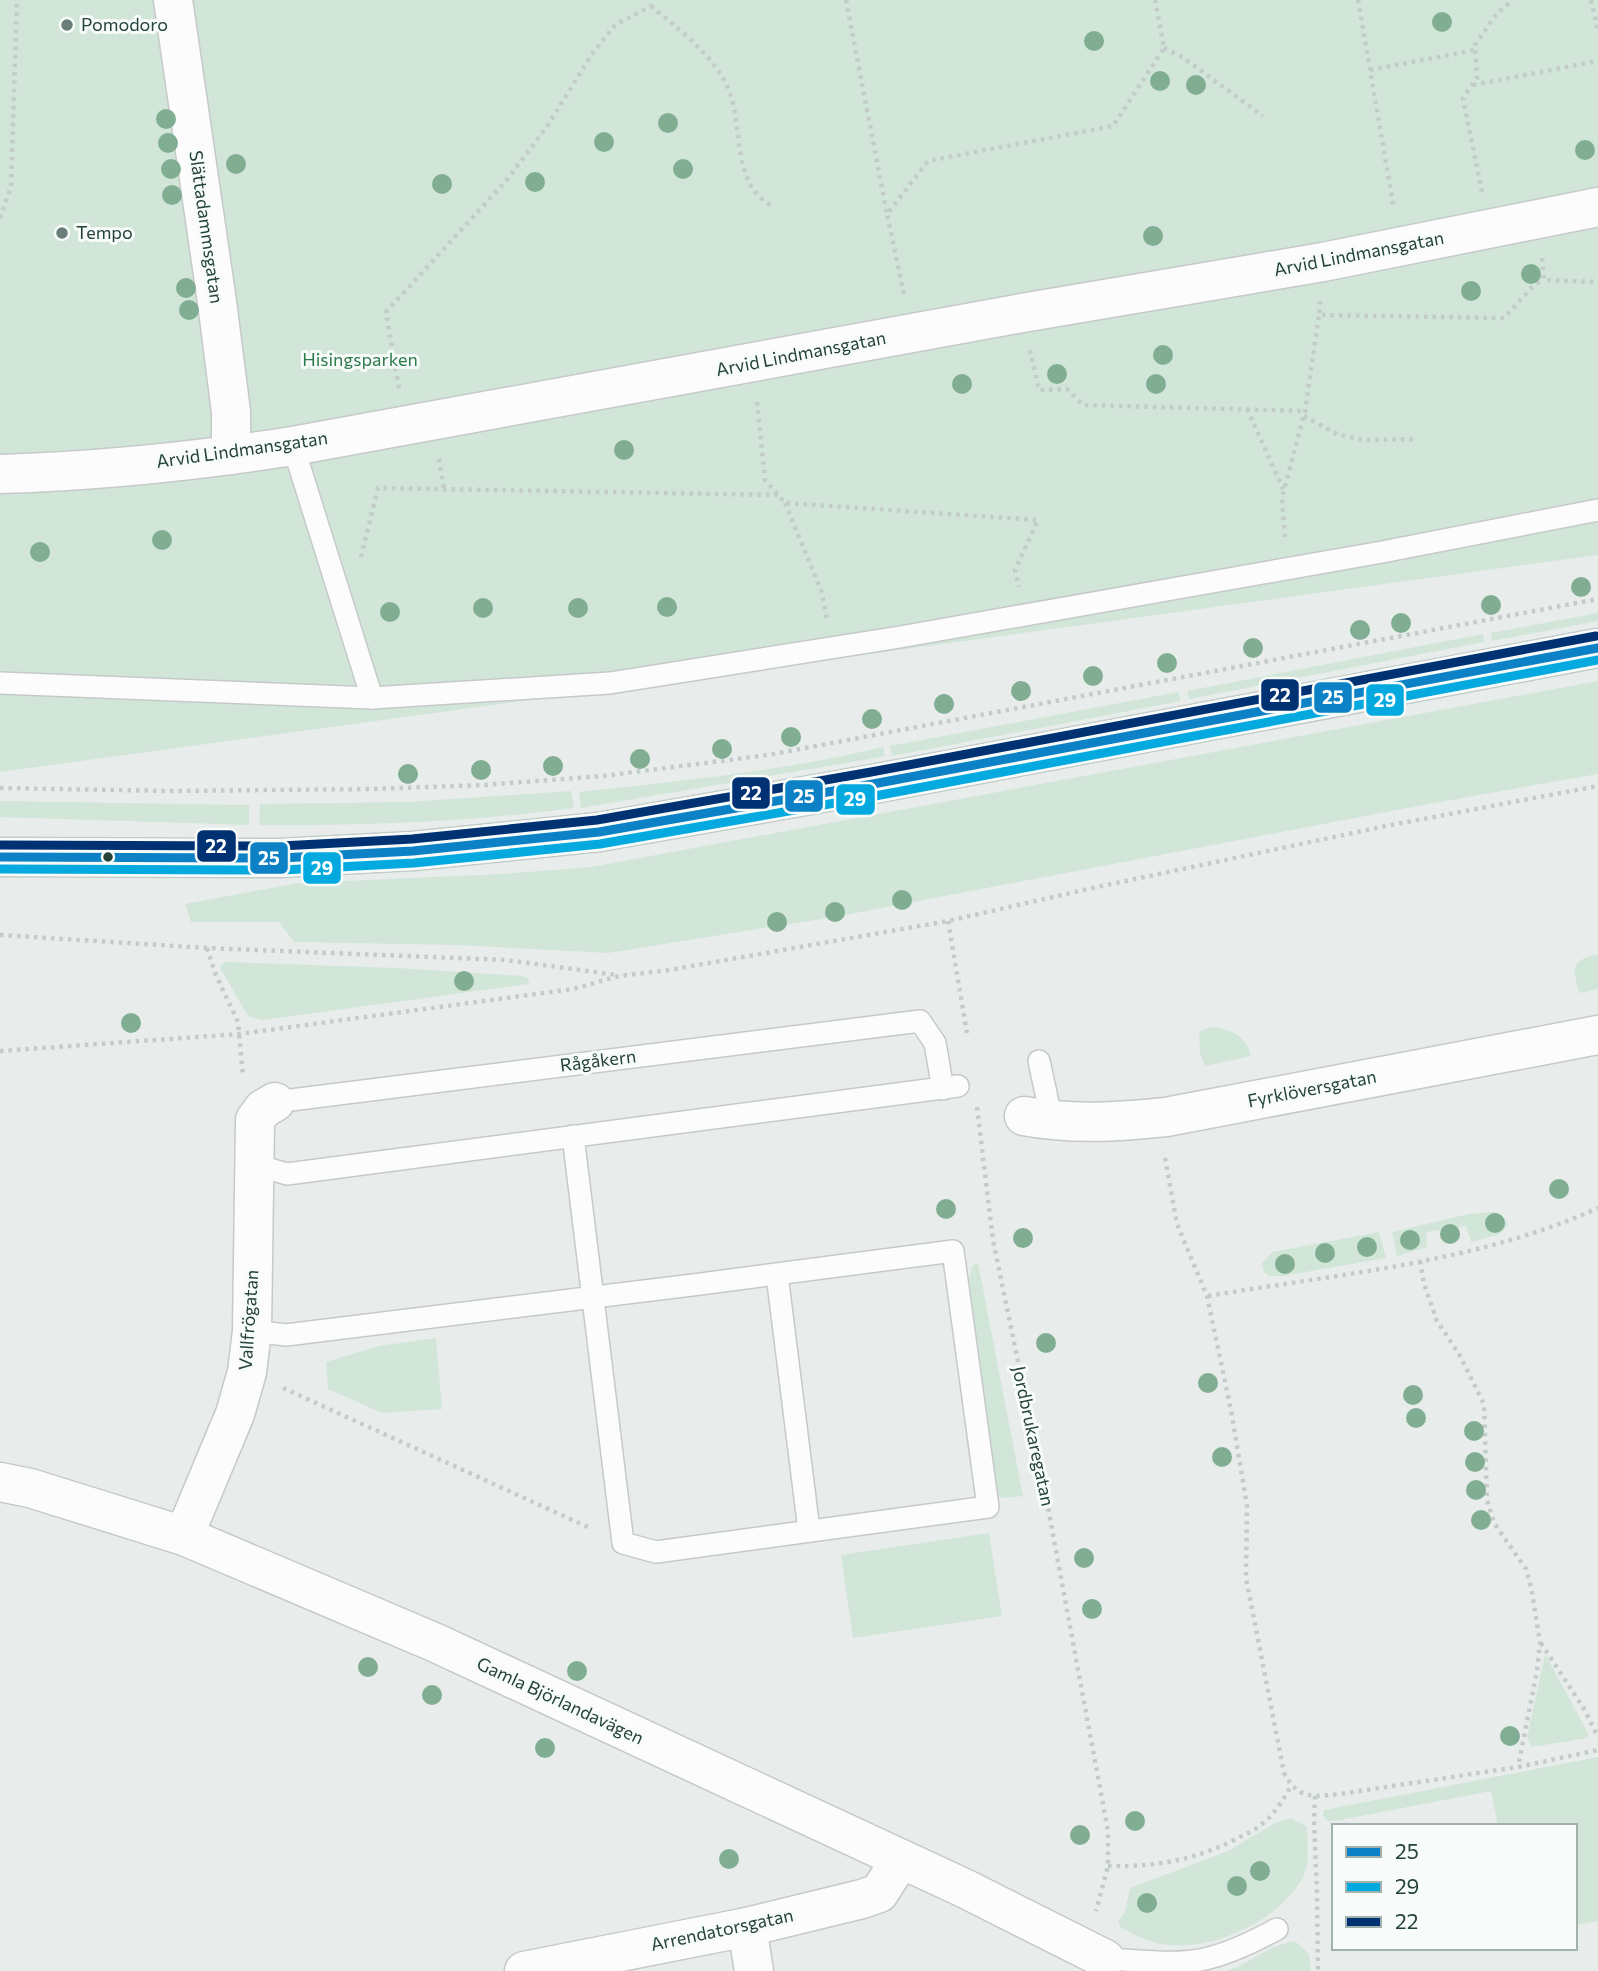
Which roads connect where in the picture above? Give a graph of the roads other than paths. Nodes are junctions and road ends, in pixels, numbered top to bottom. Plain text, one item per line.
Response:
1 (173, 0) edge
2 (1598, 207) edge
3 (293, 446) junction
4 (230, 455) junction
5 (0, 474) edge
6 (1598, 510) edge
7 (1598, 648) edge
8 (0, 682) edge
9 (372, 698) junction
10 (0, 858) edge
11 (1598, 1035) edge
12 (1039, 1061) dead end
13 (275, 1102) joint
14 (1038, 1119) joint
15 (573, 1136) junction
16 (253, 1164) junction
17 (777, 1275) junction
18 (594, 1297) junction
19 (252, 1331) junction
20 (0, 1482) edge
21 (809, 1530) junction
22 (184, 1536) junction
23 (901, 1859) junction
24 (747, 1927) junction
25 (1277, 1928) dead end
26 (1095, 1954) joint
27 (524, 1971) edge
28 (754, 1971) edge

1 - 4 street, Slättadammsgatan
2 - 3 street, Arvid Lindmansgatan
3 - 4 street, Arvid Lindmansgatan
3 - 9 lane
4 - 5 street, Arvid Lindmansgatan
6 - 9 lane
7 - 10 street
8 - 9 lane
11 - 14 street, Fyrklöversgatan
12 - 14 lane
13 - 15 lane, Rågåkern
13 - 16 street, Vallfrögatan
15 - 16 lane
15 - 18 lane
16 - 19 street, Vallfrögatan
17 - 18 lane
17 - 21 lane
17 - 21 lane
18 - 19 lane
18 - 21 lane
19 - 22 street, Vallfrögatan
20 - 22 street, Gamla Björlandavägen
22 - 23 street, Gamla Björlandavägen
23 - 24 street, Arrendatorsgatan
23 - 26 street, Gamla Björlandavägen
24 - 27 street, Arrendatorsgatan
24 - 28 street
25 - 26 lane

